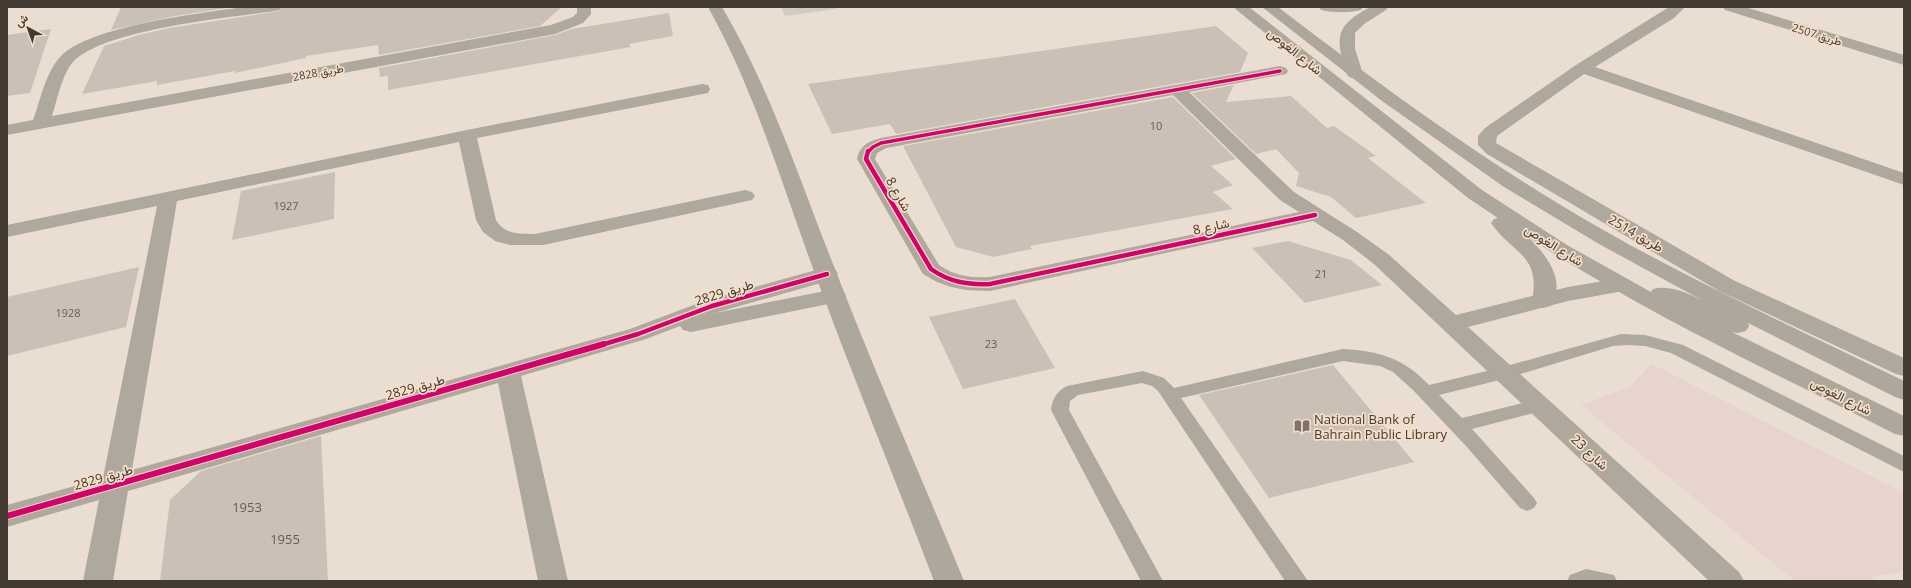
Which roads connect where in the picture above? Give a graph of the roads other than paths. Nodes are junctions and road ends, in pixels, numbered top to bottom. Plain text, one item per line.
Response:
1 (275, 7) edge
2 (584, 7) edge
3 (715, 7) edge
4 (1240, 7) edge
5 (1269, 7) edge
6 (1326, 7) edge
7 (1356, 7) edge
8 (1381, 7) edge
9 (1678, 7) edge
10 (1730, 7) edge
11 (1904, 60) edge
12 (1582, 68) junction
13 (1280, 71) dead end
14 (1355, 74) junction
15 (702, 89) dead end
16 (1176, 89) junction
17 (41, 123) junction
18 (7, 130) edge
19 (467, 135) junction
20 (1904, 179) edge
21 (1475, 194) junction
22 (745, 196) dead end
23 (168, 197) junction
24 (1315, 216) junction
25 (7, 231) edge
26 (827, 274) junction
27 (1621, 285) junction
28 (835, 296) junction
29 (1543, 301) junction
30 (1451, 324) junction
31 (638, 334) junction
32 (1904, 368) edge
33 (508, 372) junction
34 (1504, 373) junction
35 (1904, 391) edge
36 (1426, 392) junction
37 (1169, 395) junction
38 (1904, 403) edge
39 (1539, 405) junction
40 (1459, 426) junction
41 (1904, 427) edge
42 (1904, 464) edge
43 (114, 486) junction
44 (1527, 503) dead end
45 (7, 516) edge
46 (98, 581) edge
47 (553, 581) edge
48 (950, 581) edge
49 (1152, 581) edge
50 (1297, 581) edge
51 (1578, 581) edge
52 (1606, 581) edge
53 (1729, 581) edge

1 - 17 street
2 - 17 street, طريق 2828
3 - 26 main road
4 - 21 main road, شارع الغوص
5 - 14 main road, شارع الغوص
6 - 7 street
8 - 14 street
9 - 12 street, طريق 2514
10 - 11 street, طريق 2507
12 - 20 street
12 - 32 street, طريق 2514
13 - 16 street, شارع 8
14 - 35 main road, شارع الغوص
15 - 19 street
16 - 24 street
16 - 24 street, شارع 8
17 - 18 street, طريق 2828
19 - 22 street
19 - 23 street
21 - 27 main road, شارع الغوص
21 - 29 main road
23 - 25 street
23 - 43 street, طريق 2829
24 - 30 street
26 - 28 main road
26 - 31 street, طريق 2829
27 - 29 street
27 - 38 main road
27 - 41 main road, شارع الغوص
28 - 31 street, طريق 2829
28 - 48 main road
29 - 30 street
30 - 34 street, شارع 23
31 - 33 street, طريق 2829
33 - 43 street, طريق 2829
33 - 47 street
34 - 36 lane
34 - 39 street, شارع 23
34 - 42 lane
36 - 37 lane
36 - 40 lane
37 - 49 lane
37 - 50 lane
39 - 40 lane
39 - 53 street, شارع 23
40 - 44 lane
43 - 45 street, طريق 2829
43 - 46 street, طريق 2829
51 - 52 lane

